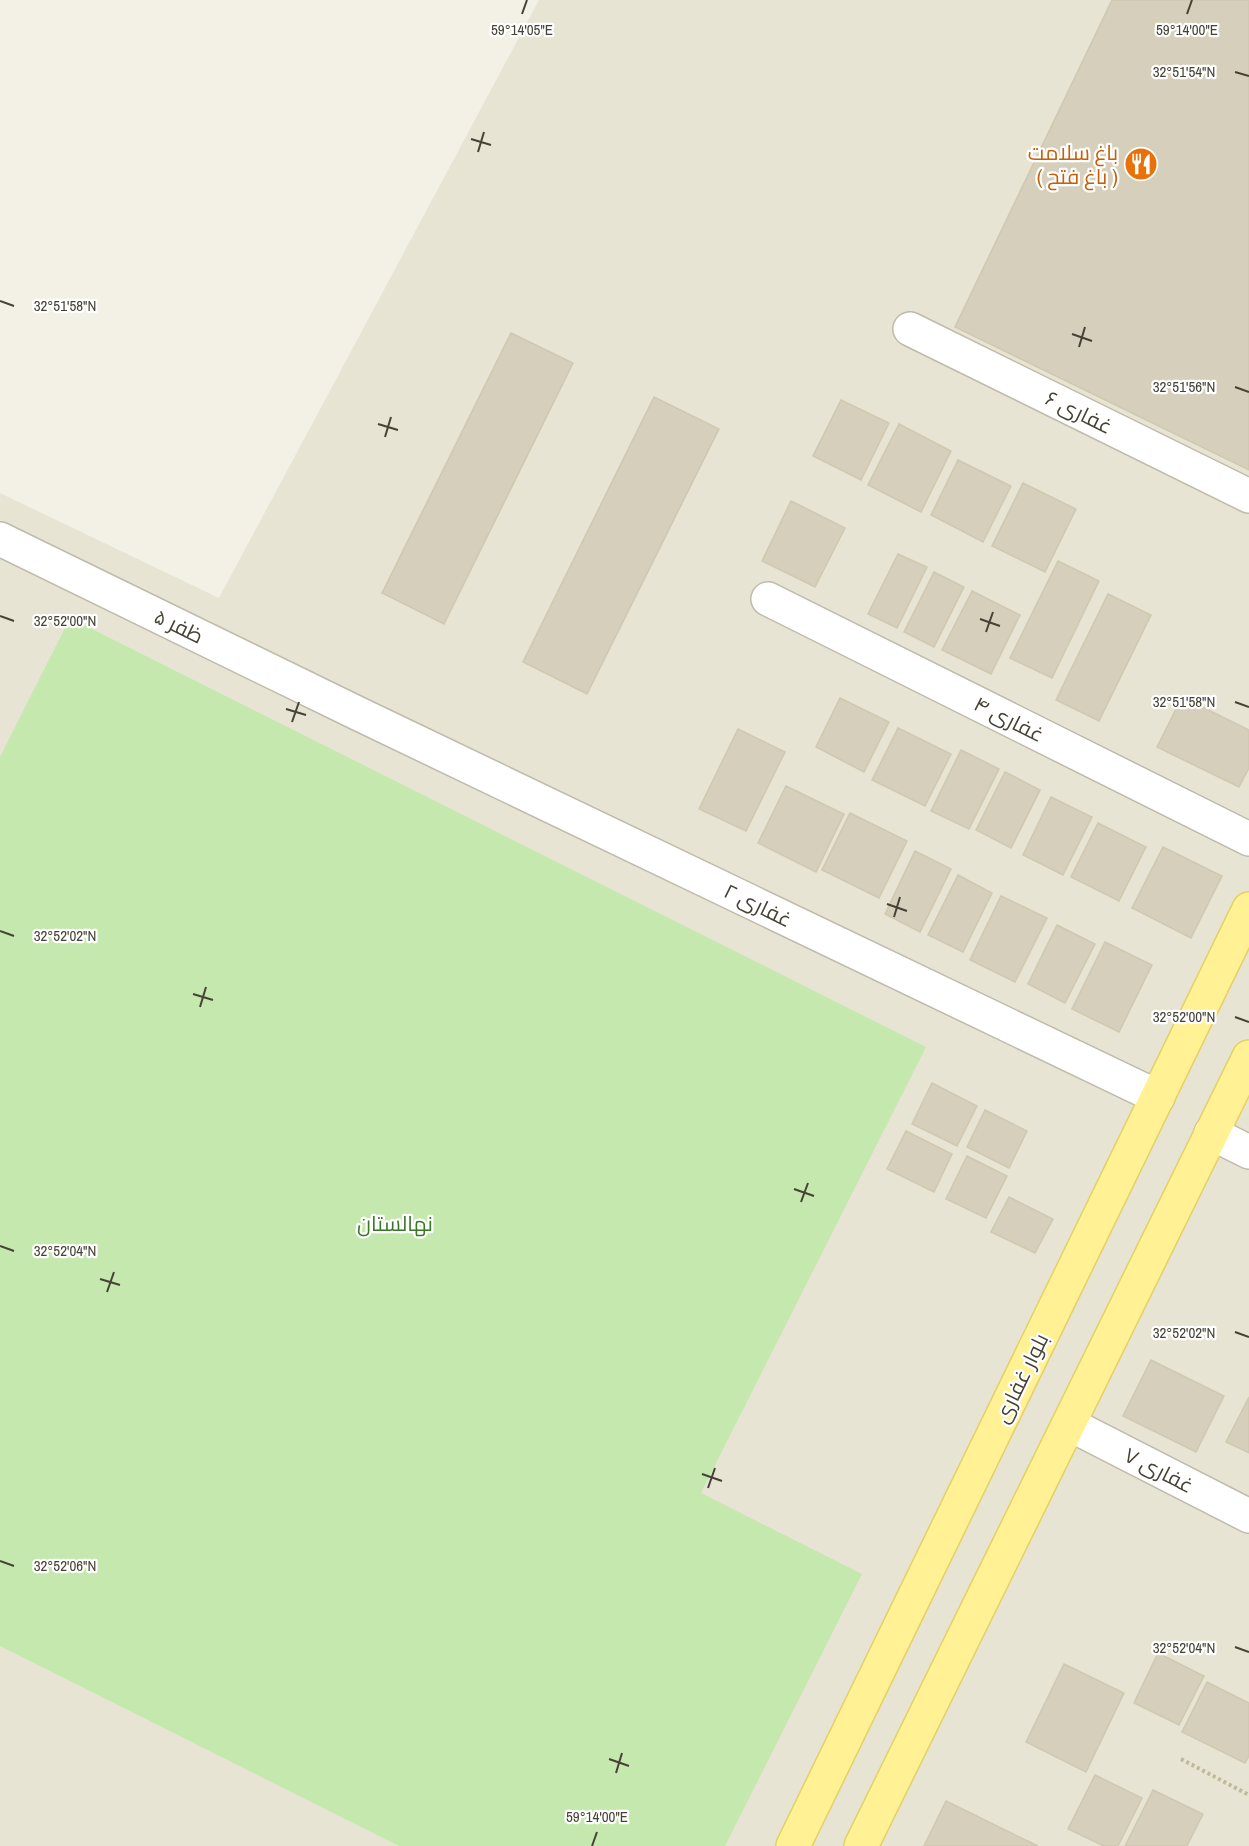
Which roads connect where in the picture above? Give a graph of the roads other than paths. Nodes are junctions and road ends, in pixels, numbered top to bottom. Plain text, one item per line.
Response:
1 (910, 329) dead end
2 (1249, 496) edge
3 (0, 539) edge
4 (768, 599) dead end
5 (359, 714) joint
6 (1249, 839) edge
7 (1249, 909) edge
8 (1249, 1057) edge
9 (1158, 1097) junction
10 (1211, 1134) junction
11 (1249, 1152) edge
12 (1069, 1424) junction
13 (1249, 1516) edge
14 (793, 1846) edge
15 (861, 1846) edge

1 - 2 street, غفاری ۶
3 - 5 street, ظفر ۵
4 - 6 street, غفاری ۴
5 - 9 street, غفاری ۲
7 - 9 main road, بلوار غفاری
8 - 10 main road
9 - 14 main road, بلوار غفاری
10 - 11 street
10 - 12 main road
12 - 13 street, غفاری ۷
12 - 15 main road

